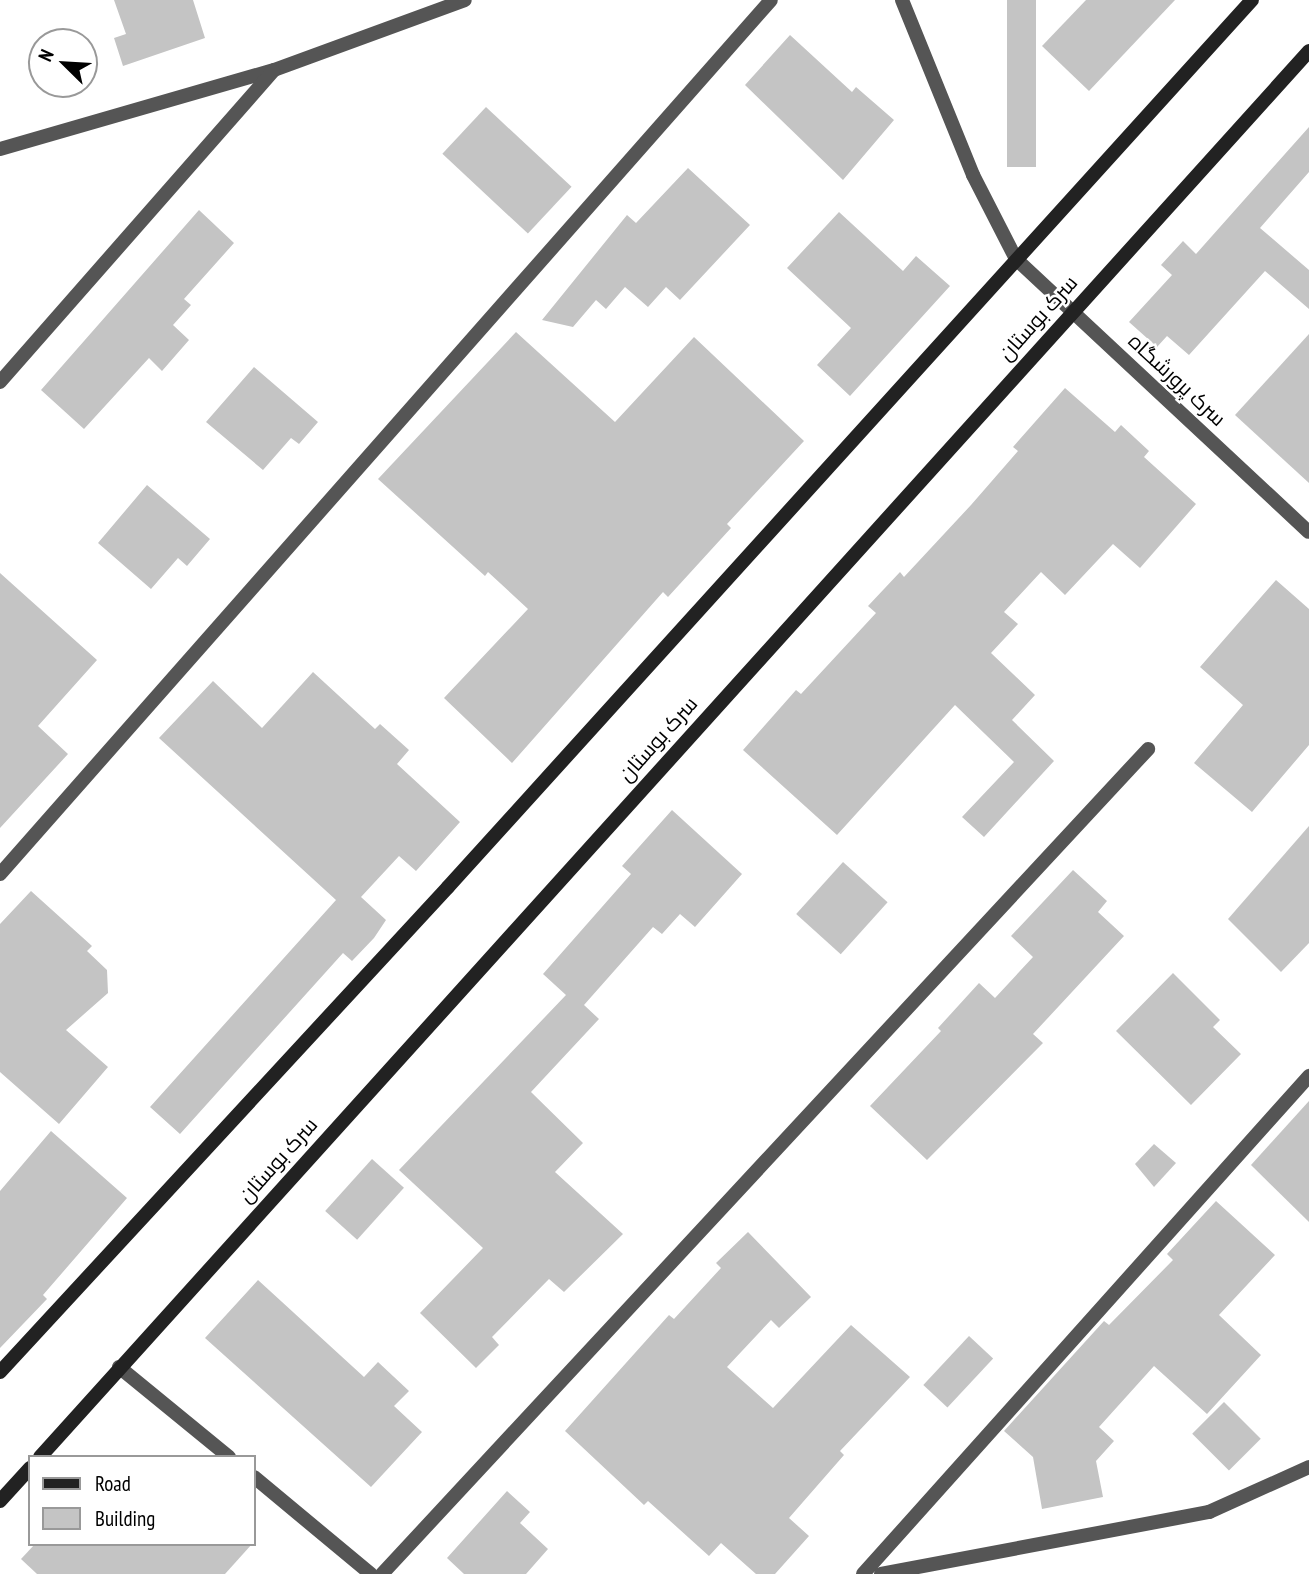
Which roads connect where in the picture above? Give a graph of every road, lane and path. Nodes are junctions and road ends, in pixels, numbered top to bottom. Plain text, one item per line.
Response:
1 (465, 0) edge
2 (771, 0) edge
3 (902, 0) edge
4 (1252, 0) edge
5 (1309, 51) edge
6 (274, 70) junction
7 (0, 149) edge
8 (1016, 259) junction
9 (1072, 311) junction
10 (0, 382) edge
11 (1309, 532) edge
12 (1148, 749) dead end
13 (0, 874) edge
14 (1309, 1076) edge
15 (119, 1367) junction
16 (0, 1372) edge
17 (42, 1455) edge
18 (227, 1455) edge
19 (1309, 1467) edge
20 (28, 1470) edge
21 (256, 1480) edge
22 (0, 1502) edge
23 (371, 1574) edge
24 (382, 1574) edge
25 (863, 1574) edge
26 (881, 1574) edge

1 - 6 street
2 - 13 street
3 - 8 street
4 - 8 street
5 - 9 street, سرک بوستان
6 - 7 street
6 - 10 street
8 - 9 street, سرک پرورشگاه
8 - 16 street
9 - 11 street, سرک پرورشگاه
9 - 15 street, سرک بوستان
12 - 24 street
14 - 25 street
15 - 17 street, سرک بوستان
15 - 18 street
19 - 26 street
20 - 22 street
21 - 23 street

